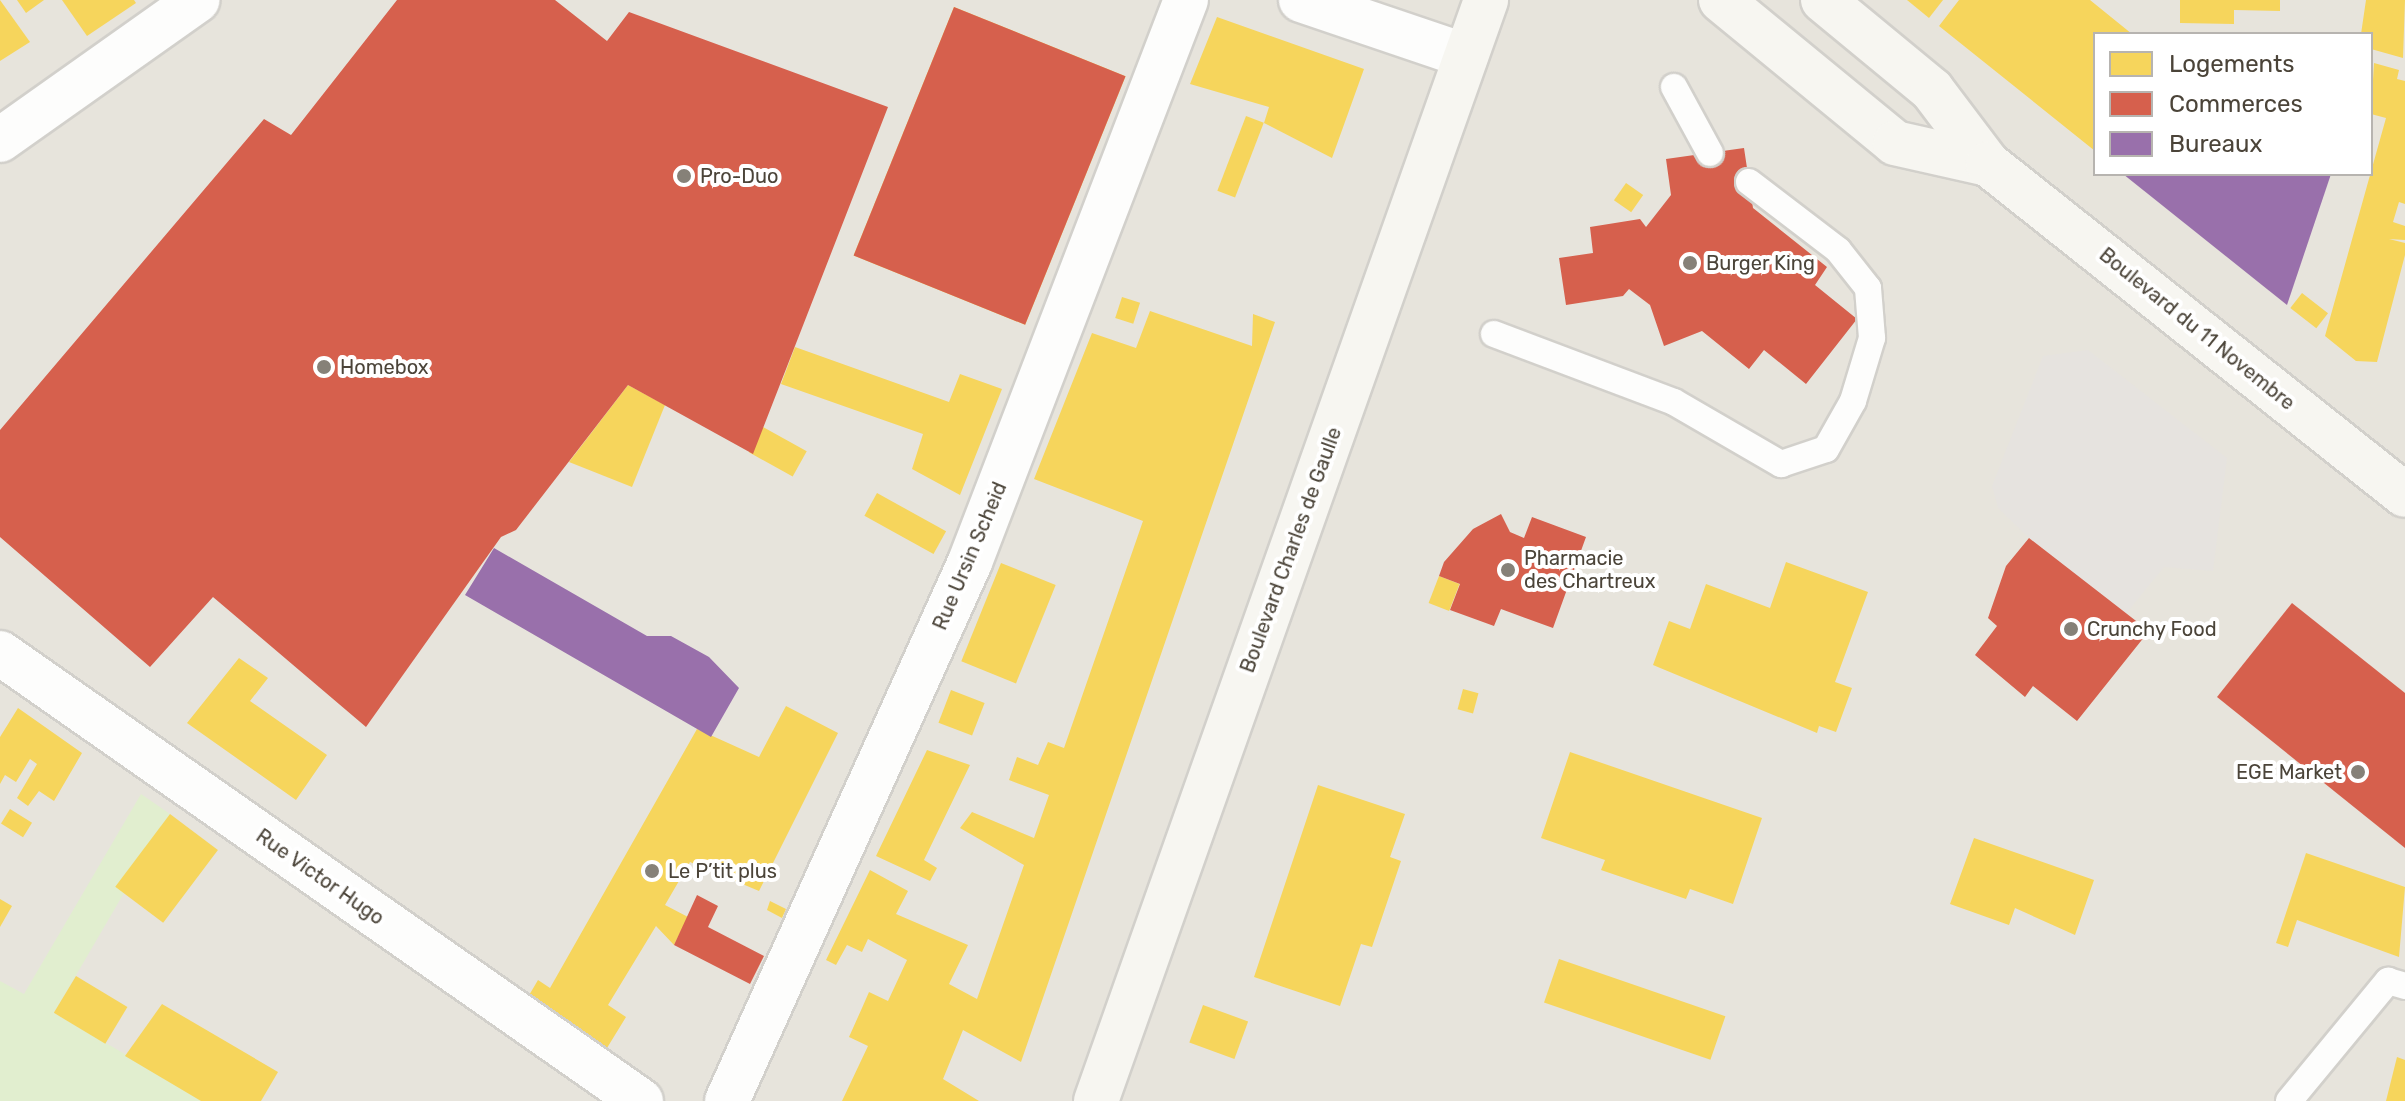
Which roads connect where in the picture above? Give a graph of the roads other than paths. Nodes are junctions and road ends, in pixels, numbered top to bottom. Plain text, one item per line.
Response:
1 (198, 0) edge
2 (1186, 0) edge
3 (1301, 0) edge
4 (1486, 0) edge
5 (1721, 0) edge
6 (1823, 0) edge
7 (1466, 56) junction
8 (1674, 87) dead end
9 (0, 140) edge
10 (1710, 153) dead end
11 (1988, 164) junction
12 (1749, 182) dead end
13 (1494, 334) dead end
14 (2401, 483) edge
15 (0, 653) edge
16 (2405, 986) edge
17 (641, 1101) edge
18 (727, 1101) edge
19 (1096, 1101) edge
20 (2289, 1101) edge

1 - 9 street
2 - 18 street, Rue Ursin Scheid
3 - 7 street
4 - 7 street, Boulevard Charles de Gaulle
5 - 11 street, Boulevard du 11 Novembre
6 - 11 street, Boulevard du 11 Novembre
7 - 19 street, Boulevard Charles de Gaulle
8 - 10 lane
11 - 14 street, Boulevard du 11 Novembre
12 - 13 lane
15 - 17 street, Rue Victor Hugo
16 - 20 lane

